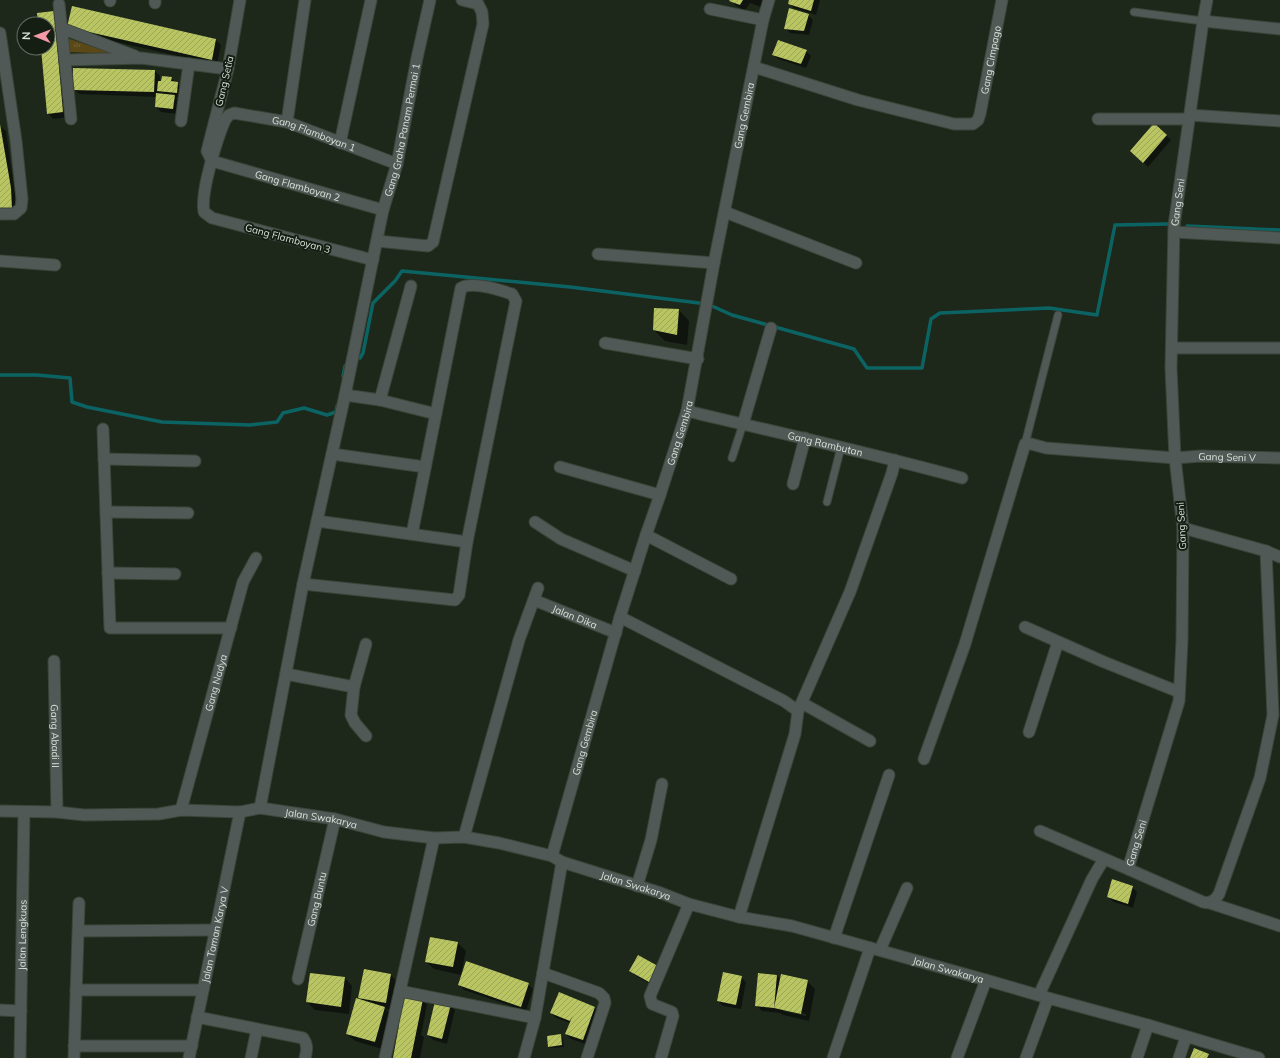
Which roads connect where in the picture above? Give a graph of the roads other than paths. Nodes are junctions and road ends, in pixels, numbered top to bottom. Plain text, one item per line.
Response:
1 (240, 0) edge
2 (305, 0) edge
3 (371, 0) edge
4 (430, 0) edge
5 (462, 0) edge
6 (769, 0) edge
7 (1002, 0) edge
8 (1207, 0) edge
9 (59, 4) dead end
10 (710, 9) dead end
11 (1134, 12) dead end
12 (763, 20) junction
13 (1203, 21) junction
14 (61, 28) junction
15 (1280, 29) edge
16 (0, 33) edge
17 (141, 58) junction
18 (65, 60) junction
19 (189, 64) junction
20 (754, 67) junction
21 (228, 69) junction
22 (1189, 117) junction
23 (71, 119) dead end
24 (1098, 119) dead end
25 (181, 120) dead end
26 (1280, 121) edge
27 (287, 122) junction
28 (340, 143) junction
29 (212, 161) junction
30 (397, 164) junction
31 (383, 210) junction
32 (725, 212) junction
33 (0, 214) edge
34 (1174, 232) junction
35 (1280, 238) edge
36 (377, 242) junction
37 (598, 254) dead end
38 (373, 260) junction
39 (0, 261) edge
40 (714, 263) junction
41 (856, 263) dead end
42 (55, 265) dead end
43 (411, 286) dead end
44 (1058, 315) dead end
45 (771, 328) dead end
46 (605, 343) dead end
47 (1172, 348) junction
48 (1280, 348) edge
49 (698, 359) junction
50 (345, 395) junction
51 (380, 400) junction
52 (687, 411) junction
53 (436, 414) junction
54 (743, 424) junction
55 (103, 429) dead end
56 (805, 438) junction
57 (1025, 444) junction
58 (841, 447) junction
59 (332, 454) junction
60 (732, 458) dead end
61 (1175, 458) junction
62 (1280, 458) edge
63 (104, 459) junction
64 (895, 460) junction
65 (195, 461) dead end
66 (425, 467) junction
67 (560, 467) dead end
68 (962, 478) dead end
69 (793, 484) dead end
70 (660, 495) junction
71 (827, 502) dead end
72 (106, 512) junction
73 (188, 513) dead end
74 (317, 521) junction
75 (535, 522) dead end
76 (1183, 528) junction
77 (412, 534) junction
78 (646, 535) junction
79 (467, 542) junction
80 (1266, 551) junction
81 (1280, 557) edge
82 (256, 558) dead end
83 (635, 571) junction
84 (108, 573) junction
85 (175, 574) dead end
86 (731, 579) dead end
87 (303, 584) junction
88 (538, 588) dead end
89 (534, 600) junction
90 (620, 617) junction
91 (1025, 627) dead end
92 (231, 628) junction
93 (616, 633) junction
94 (1058, 642) junction
95 (366, 644) dead end
96 (54, 661) dead end
97 (286, 674) junction
98 (354, 687) junction
99 (1179, 692) junction
100 (800, 707) junction
101 (1029, 732) dead end
102 (366, 736) dead end
103 (870, 741) dead end
104 (924, 759) dead end
105 (889, 775) dead end
106 (662, 784) dead end
107 (260, 808) junction
108 (181, 810) junction
109 (0, 811) edge
110 (24, 812) junction
111 (57, 812) junction
112 (240, 812) junction
113 (335, 819) junction
114 (1040, 830) dead end
115 (464, 837) junction
116 (434, 838) junction
117 (557, 859) junction
118 (1104, 859) junction
119 (1128, 869) junction
120 (637, 886) junction
121 (907, 888) dead end
122 (1210, 902) junction
123 (79, 903) dead end
124 (688, 904) junction
125 (739, 917) junction
126 (1280, 926) edge
127 (215, 930) junction
128 (78, 931) junction
129 (834, 938) junction
130 (875, 949) junction
131 (543, 973) junction
132 (298, 979) dead end
133 (986, 980) junction
134 (76, 990) junction
135 (203, 990) junction
136 (400, 991) junction
137 (1044, 996) junction
138 (0, 1010) edge
139 (22, 1012) junction
140 (197, 1017) junction
141 (535, 1018) junction
142 (1148, 1025) junction
143 (257, 1029) junction
144 (1186, 1037) junction
145 (74, 1046) junction
146 (192, 1046) junction
147 (20, 1058) edge
148 (74, 1058) edge
149 (189, 1058) edge
150 (251, 1058) edge
151 (306, 1058) edge
152 (385, 1058) edge
153 (524, 1058) edge
154 (587, 1058) edge
155 (660, 1058) edge
156 (833, 1058) edge
157 (957, 1058) edge
158 (1026, 1058) edge
159 (1137, 1058) edge
160 (1179, 1058) edge
161 (1259, 1058) edge

1 - 21 street, Gang Setia
2 - 27 street
3 - 28 street
4 - 30 street, Gang Graha Panam Permai 1
5 - 36 street
6 - 12 street, Gang Gembira
7 - 20 street, Gang Cimpago
8 - 13 street, Gang Seni
9 - 14 street
10 - 12 street
11 - 13 lane
12 - 20 street, Gang Gembira
13 - 15 street
13 - 22 street, Gang Seni
14 - 17 street
14 - 18 street
16 - 33 street
17 - 18 street
17 - 19 street
18 - 23 street
19 - 21 street
19 - 25 street
20 - 32 street, Gang Gembira
21 - 29 street, Gang Setia
22 - 24 street
22 - 26 street
22 - 34 street, Gang Seni
27 - 28 street, Gang Flamboyan 1
27 - 29 street, Gang Flamboyan 1
28 - 30 street, Gang Flamboyan 1
29 - 31 street, Gang Flamboyan 2
29 - 38 street, Gang Flamboyan 3
30 - 31 street, Gang Graha Panam Permai 1
31 - 36 street, Gang Graha Panam Permai 1
32 - 40 street, Gang Gembira
32 - 41 street
34 - 35 street
34 - 47 street, Gang Seni
36 - 38 street, Gang Graha Panam Permai 1
37 - 40 street
38 - 50 street, Gang Graha Panam Permai 1
39 - 42 street
40 - 49 street, Gang Gembira
43 - 51 street
44 - 57 lane
45 - 54 street
46 - 49 street
47 - 48 street
47 - 61 street, Gang Seni
49 - 52 street, Gang Gembira
50 - 51 street
50 - 59 street, Gang Graha Panam Permai 1
51 - 53 street
52 - 54 street, Gang Rambutan
52 - 70 street, Gang Gembira
53 - 66 street
53 - 79 street
54 - 56 street, Gang Rambutan
54 - 60 lane
55 - 63 street
56 - 58 street, Gang Rambutan
56 - 69 street
57 - 61 street, Gang Seni V
57 - 104 street
58 - 64 street, Gang Rambutan
58 - 71 lane
59 - 66 street
59 - 74 street, Gang Graha Panam Permai 1
61 - 62 street, Gang Seni V
61 - 76 street, Gang Seni
63 - 65 street
63 - 72 street
64 - 68 street, Gang Rambutan
64 - 100 street
66 - 77 street
67 - 70 street
70 - 78 street, Gang Gembira
72 - 73 street
72 - 84 street
74 - 77 street
74 - 87 street, Gang Graha Panam Permai 1
75 - 83 street
76 - 80 street
76 - 99 street, Gang Seni
77 - 79 street
78 - 83 street, Gang Gembira
78 - 86 street
79 - 87 street
80 - 81 street
80 - 122 street
82 - 92 street, Gang Nadya
83 - 90 street, Gang Gembira
84 - 85 street
84 - 92 street
87 - 97 street, Gang Graha Panam Permai 1
88 - 89 street
89 - 93 street, Jalan Dika
89 - 115 street
90 - 93 street, Gang Gembira
90 - 100 street
91 - 94 street
92 - 108 street, Gang Nadya
93 - 117 street, Gang Gembira
94 - 99 street
94 - 101 street
95 - 98 street
96 - 111 street, Gang Abadi II
97 - 98 street
97 - 107 street, Gang Graha Panam Permai 1
98 - 102 street
99 - 119 street, Gang Seni
100 - 103 street
100 - 125 street
105 - 129 street
106 - 120 street
107 - 112 street, Jalan Swakarya
107 - 113 street, Jalan Swakarya
108 - 111 street, Jalan Swakarya
108 - 112 street, Jalan Swakarya
109 - 110 street, Jalan Swakarya
110 - 111 street, Jalan Swakarya
110 - 139 street, Jalan Lengkuas
112 - 127 street, Jalan Taman Karya V
113 - 116 street, Jalan Swakarya
113 - 132 street, Gang Buntu
114 - 118 street, Gang Seni
115 - 116 street, Jalan Swakarya
115 - 117 street, Jalan Swakarya
116 - 136 street
117 - 120 street, Jalan Swakarya
117 - 131 street, Gang Gembira
118 - 119 street, Gang Seni
118 - 137 street
119 - 122 street
120 - 124 street, Jalan Swakarya
121 - 130 street
122 - 126 street
123 - 128 street
124 - 125 street, Jalan Swakarya
124 - 155 street
125 - 129 street, Jalan Swakarya
127 - 128 street
127 - 135 street, Jalan Taman Karya V
128 - 134 street
129 - 130 street, Jalan Swakarya
130 - 133 street, Jalan Swakarya
130 - 156 street
131 - 141 street, Gang Gembira
131 - 154 street
133 - 137 street, Jalan Swakarya
133 - 157 street
134 - 135 street
134 - 145 street
135 - 140 street, Jalan Taman Karya V
136 - 141 street
136 - 152 street
137 - 142 street, Jalan Swakarya
137 - 158 street
138 - 139 street
139 - 147 street, Jalan Lengkuas
140 - 143 street
140 - 146 street, Jalan Taman Karya V
141 - 153 street, Gang Gembira
142 - 144 street, Jalan Swakarya
142 - 159 street
143 - 150 street
143 - 151 street
144 - 160 street
144 - 161 street, Jalan Swakarya
145 - 146 street
145 - 148 street
146 - 149 street, Jalan Taman Karya V

